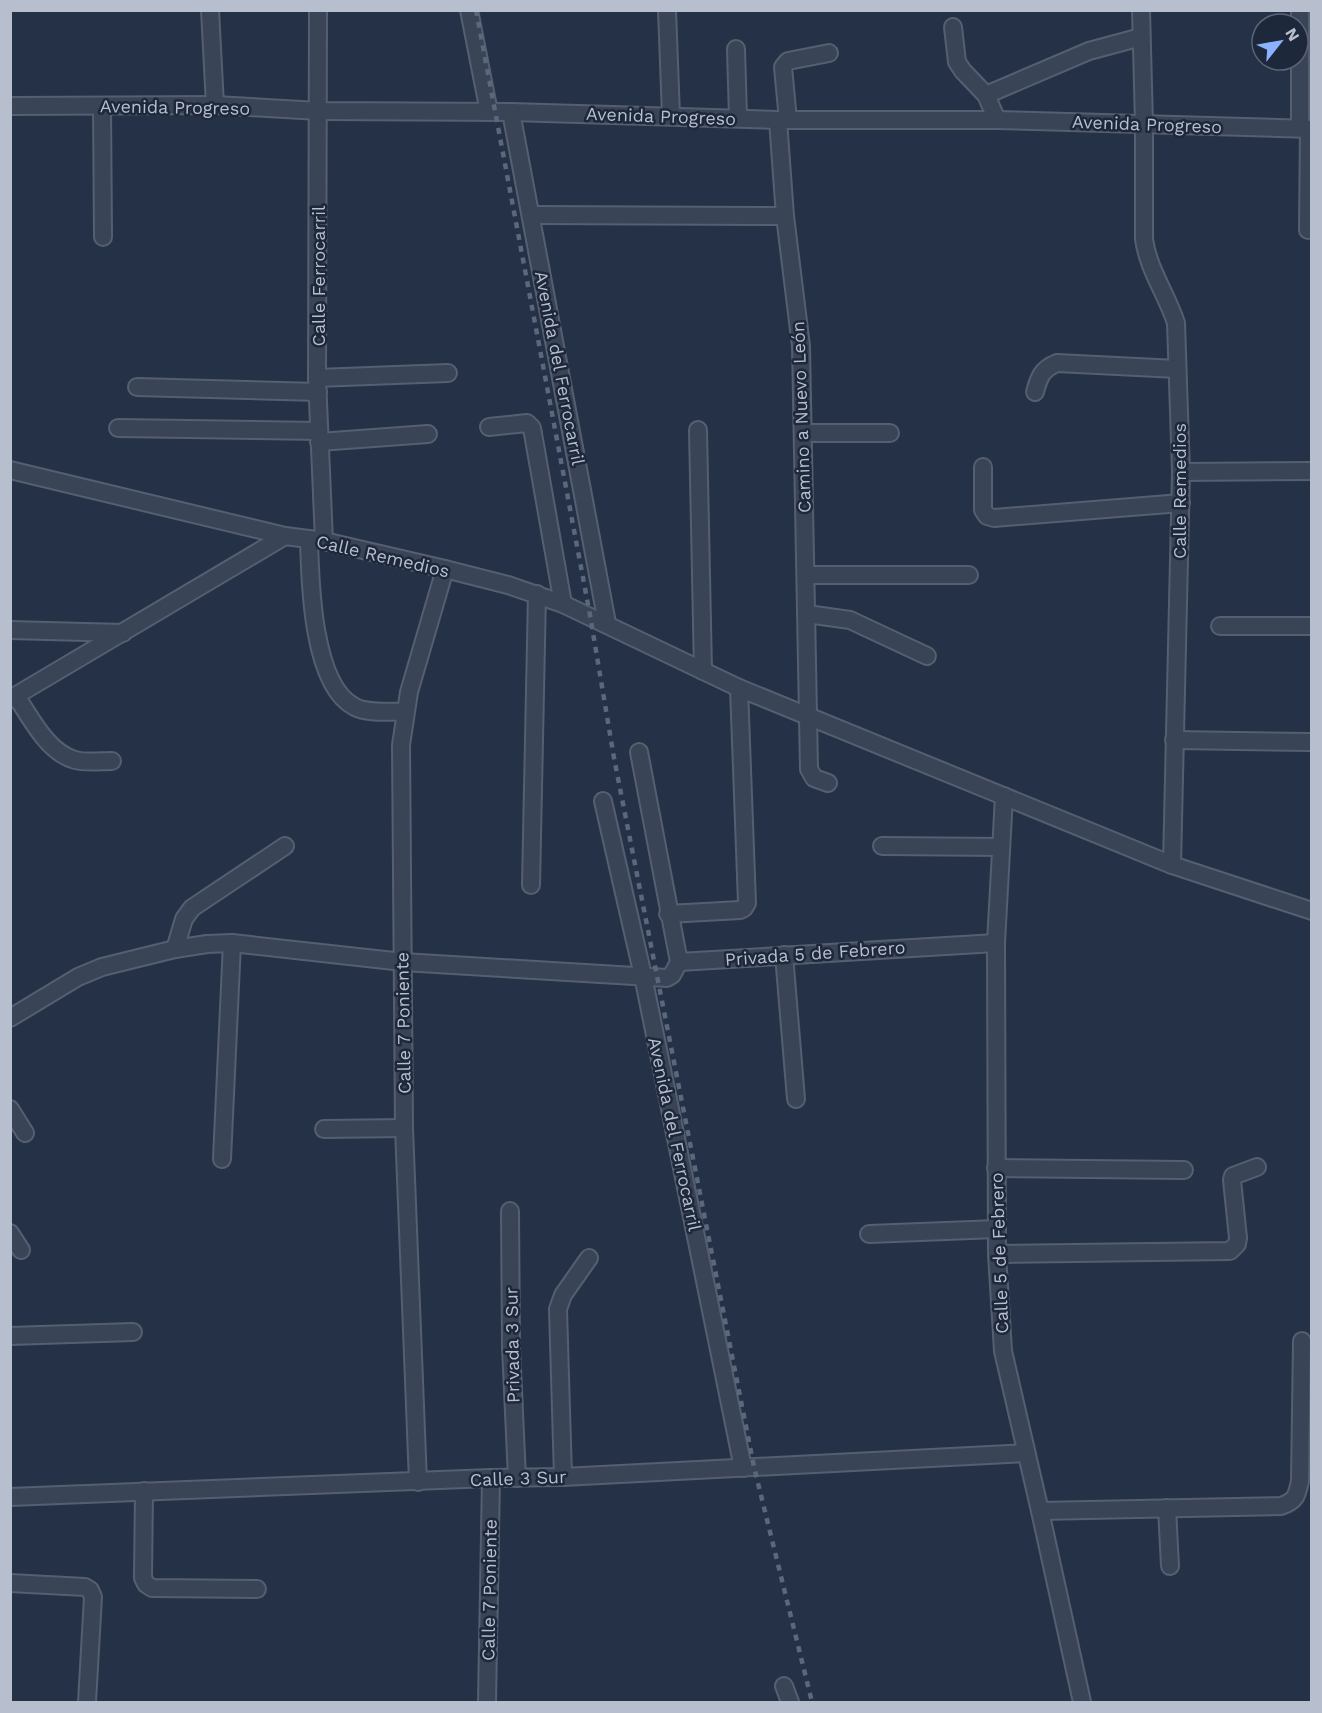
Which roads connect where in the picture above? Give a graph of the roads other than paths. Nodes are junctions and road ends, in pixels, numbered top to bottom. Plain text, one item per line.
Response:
1 (210, 10) edge
2 (318, 10) edge
3 (469, 10) edge
4 (667, 10) edge
5 (1141, 10) edge
6 (1300, 10) edge
7 (953, 27) dead end
8 (1141, 37) junction
9 (736, 49) dead end
10 (829, 53) dead end
11 (986, 95) junction
12 (10, 105) edge
13 (215, 105) junction
14 (102, 106) junction
15 (319, 111) junction
16 (489, 112) junction
17 (511, 112) junction
18 (671, 116) junction
19 (738, 118) junction
20 (783, 120) junction
21 (997, 120) junction
22 (1144, 123) junction
23 (1307, 128) edge
24 (531, 215) junction
25 (785, 216) junction
26 (1308, 230) dead end
27 (103, 237) dead end
28 (1177, 369) junction
29 (448, 373) dead end
30 (317, 385) junction
31 (137, 387) dead end
32 (1035, 392) dead end
33 (489, 427) dead end
34 (118, 428) dead end
35 (698, 430) dead end
36 (803, 433) junction
37 (890, 433) dead end
38 (428, 434) dead end
39 (319, 437) junction
40 (983, 467) dead end
41 (10, 470) edge
42 (1311, 471) edge
43 (1181, 472) junction
44 (1181, 503) junction
45 (285, 536) junction
46 (316, 540) junction
47 (445, 569) junction
48 (969, 574) dead end
49 (807, 575) junction
50 (537, 594) junction
51 (563, 604) junction
52 (807, 614) junction
53 (608, 624) junction
54 (1220, 626) dead end
55 (1311, 626) edge
56 (10, 630) edge
57 (123, 633) junction
58 (927, 656) dead end
59 (703, 671) junction
60 (740, 688) junction
61 (13, 698) edge
62 (405, 712) junction
63 (808, 715) junction
64 (1174, 740) junction
65 (1311, 742) edge
66 (639, 752) dead end
67 (112, 761) dead end
68 (828, 783) dead end
69 (1004, 796) junction
70 (603, 801) dead end
71 (285, 846) dead end
72 (882, 846) dead end
73 (1001, 847) junction
74 (1172, 865) junction
75 (531, 885) dead end
76 (1311, 911) edge
77 (668, 914) junction
78 (232, 943) junction
79 (996, 943) junction
80 (175, 949) junction
81 (784, 955) junction
82 (403, 962) junction
83 (679, 962) junction
84 (643, 976) junction
85 (10, 1018) edge
86 (796, 1099) dead end
87 (10, 1109) edge
88 (404, 1128) junction
89 (324, 1130) dead end
90 (25, 1133) dead end
91 (222, 1159) dead end
92 (1257, 1167) dead end
93 (996, 1168) junction
94 (1184, 1170) dead end
95 (510, 1211) dead end
96 (997, 1229) junction
97 (10, 1233) edge
98 (869, 1234) dead end
99 (21, 1250) dead end
100 (997, 1254) junction
101 (589, 1258) dead end
102 (133, 1332) dead end
103 (10, 1336) edge
104 (1302, 1341) dead end
105 (1026, 1453) junction
106 (743, 1468) junction
107 (563, 1477) junction
108 (491, 1478) junction
109 (517, 1478) junction
110 (418, 1482) junction
111 (144, 1491) junction
112 (10, 1497) edge
113 (1167, 1508) junction
114 (1040, 1511) junction
115 (1170, 1566) dead end
116 (10, 1583) edge
117 (257, 1590) dead end
118 (784, 1686) dead end
119 (87, 1702) edge
120 (488, 1702) edge
121 (790, 1702) edge
122 (1082, 1702) edge

1 - 13 street
2 - 15 street, Calle Ferrocarril
3 - 16 street
4 - 18 street
5 - 8 street, Calle Remedios
6 - 23 street
7 - 11 street
8 - 11 street
8 - 22 street, Calle Remedios
9 - 19 street
10 - 20 street, Camino a Nuevo León
11 - 21 street
12 - 14 street, Avenida Progreso
13 - 14 street, Avenida Progreso
13 - 15 street, Avenida Progreso
14 - 27 street
15 - 16 street, Avenida Progreso
15 - 30 street, Calle Ferrocarril
16 - 17 street, Avenida Progreso
17 - 18 street, Avenida Progreso
17 - 24 street, Avenida del Ferrocarril
18 - 19 street, Avenida Progreso
19 - 20 street, Avenida Progreso
20 - 21 street, Avenida Progreso
20 - 25 street, Camino a Nuevo León
21 - 22 street, Avenida Progreso
22 - 23 street, Avenida Progreso
22 - 28 street, Calle Remedios
23 - 26 street
24 - 25 street
24 - 53 street, Avenida del Ferrocarril
25 - 36 street, Camino a Nuevo León
28 - 32 street
28 - 43 street, Calle Remedios
29 - 30 street
30 - 31 street
30 - 39 street, Calle Ferrocarril
33 - 51 street
34 - 39 street
35 - 59 street
36 - 37 street
36 - 49 street, Camino a Nuevo León
38 - 39 street
39 - 46 street, Calle Ferrocarril
40 - 44 street
41 - 45 street, Calle Remedios
42 - 43 street
43 - 44 street, Calle Remedios
44 - 64 street, Calle Remedios
45 - 46 street, Calle Remedios
45 - 57 street
46 - 47 street, Calle Remedios
46 - 62 street, Calle Ferrocarril
47 - 50 street, Calle Remedios
47 - 62 street, Calle 7 Poniente
48 - 49 street
49 - 52 street, Camino a Nuevo León
50 - 51 street, Calle Remedios
50 - 75 street
51 - 53 street, Calle Remedios
52 - 58 street
52 - 63 street, Camino a Nuevo León
53 - 59 street, Calle Remedios
54 - 55 street
56 - 57 street
57 - 61 street
59 - 60 street, Calle Remedios
60 - 63 street, Calle Remedios
60 - 77 street
61 - 67 street
62 - 82 street, Calle 7 Poniente
63 - 68 street, Camino a Nuevo León
63 - 69 street, Calle Remedios
64 - 65 street
64 - 74 street, Calle Remedios
66 - 77 street
69 - 73 street, Calle 5 de Febrero
69 - 74 street, Calle Remedios
70 - 84 street, Avenida del Ferrocarril
71 - 80 street
72 - 73 street
73 - 79 street, Calle 5 de Febrero
74 - 76 street, Calle Remedios
77 - 83 street
78 - 80 street
78 - 82 street
78 - 91 street
79 - 81 street, Privada 5 de Febrero
79 - 93 street, Calle 5 de Febrero
80 - 85 street
81 - 83 street, Privada 5 de Febrero
81 - 86 street
82 - 84 street
82 - 88 street, Calle 7 Poniente
83 - 84 street
84 - 106 street, Avenida del Ferrocarril
87 - 90 street
88 - 89 street
88 - 110 street, Calle 7 Poniente
92 - 100 street
93 - 94 street
93 - 96 street, Calle 5 de Febrero
95 - 109 street, Privada 3 Sur
96 - 98 street
96 - 100 street, Calle 5 de Febrero
97 - 99 street
100 - 105 street, Calle 5 de Febrero
101 - 107 street
102 - 103 street
104 - 113 street
105 - 106 street, Calle 3 Sur
105 - 114 street, Calle 5 de Febrero
106 - 107 street, Calle 3 Sur
107 - 109 street, Calle 3 Sur
108 - 109 street, Calle 3 Sur
108 - 110 street, Calle 3 Sur
108 - 120 street, Calle 7 Poniente
110 - 111 street, Calle 3 Sur
111 - 112 street, Calle 3 Sur
111 - 117 street
113 - 114 street
113 - 115 street
114 - 122 street, Calle 5 de Febrero
116 - 119 street
118 - 121 street

